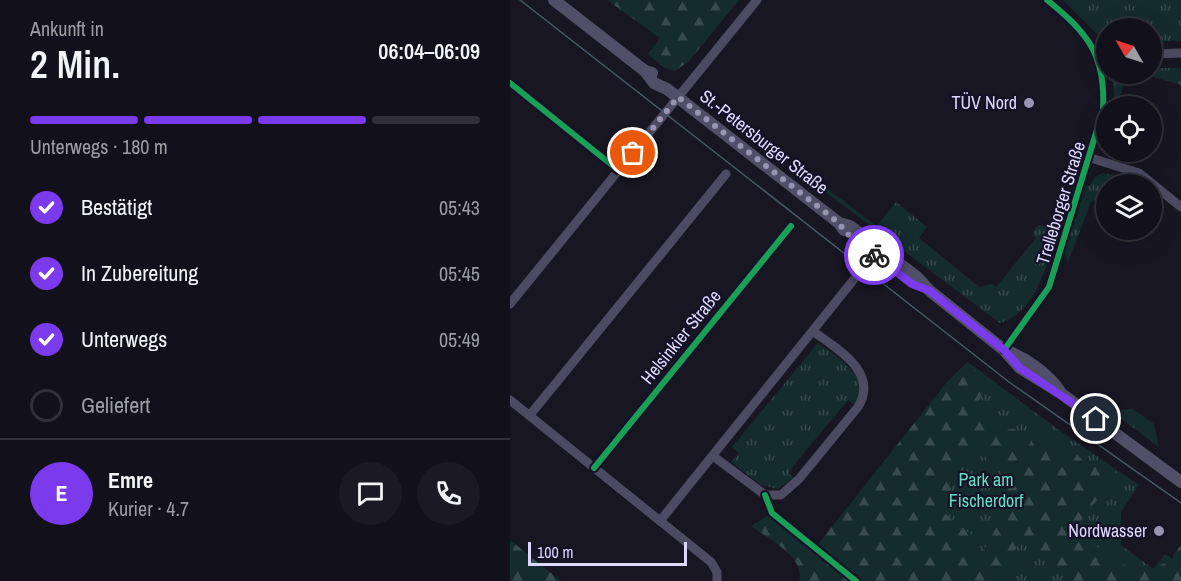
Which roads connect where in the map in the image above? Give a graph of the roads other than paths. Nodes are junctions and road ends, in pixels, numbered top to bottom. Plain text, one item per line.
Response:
1 (554, 0) edge
2 (757, 0) edge
3 (1047, 0) edge
4 (1096, 49) edge
5 (1181, 53) edge
6 (1162, 54) edge
7 (1104, 84) edge
8 (678, 97) junction
9 (1091, 158) junction
10 (726, 174) dead end
11 (1181, 207) edge
12 (791, 226) dead end
13 (876, 251) junction
14 (510, 304) edge
15 (814, 332) junction
16 (1004, 350) junction
17 (510, 400) edge
18 (530, 415) junction
19 (713, 456) junction
20 (594, 468) junction
21 (1181, 482) edge
22 (660, 521) junction
23 (717, 581) edge

1 - 8 main road, St.-Petersburger Straße
2 - 8 street
3 - 4 street, Trelleborger Straße
5 - 6 street
7 - 9 street, Trelleborger Straße
8 - 13 main road, St.-Petersburger Straße
8 - 14 street
9 - 11 street, Trelleborger Straße
9 - 16 street, Trelleborger Straße
10 - 18 street
12 - 20 street, Helsinkier Straße
13 - 15 street
13 - 16 main road, St.-Petersburger Straße
15 - 19 street
15 - 19 street
16 - 21 main road, St.-Petersburger Straße
17 - 18 street
18 - 20 street
19 - 22 street
20 - 22 street
22 - 23 street

